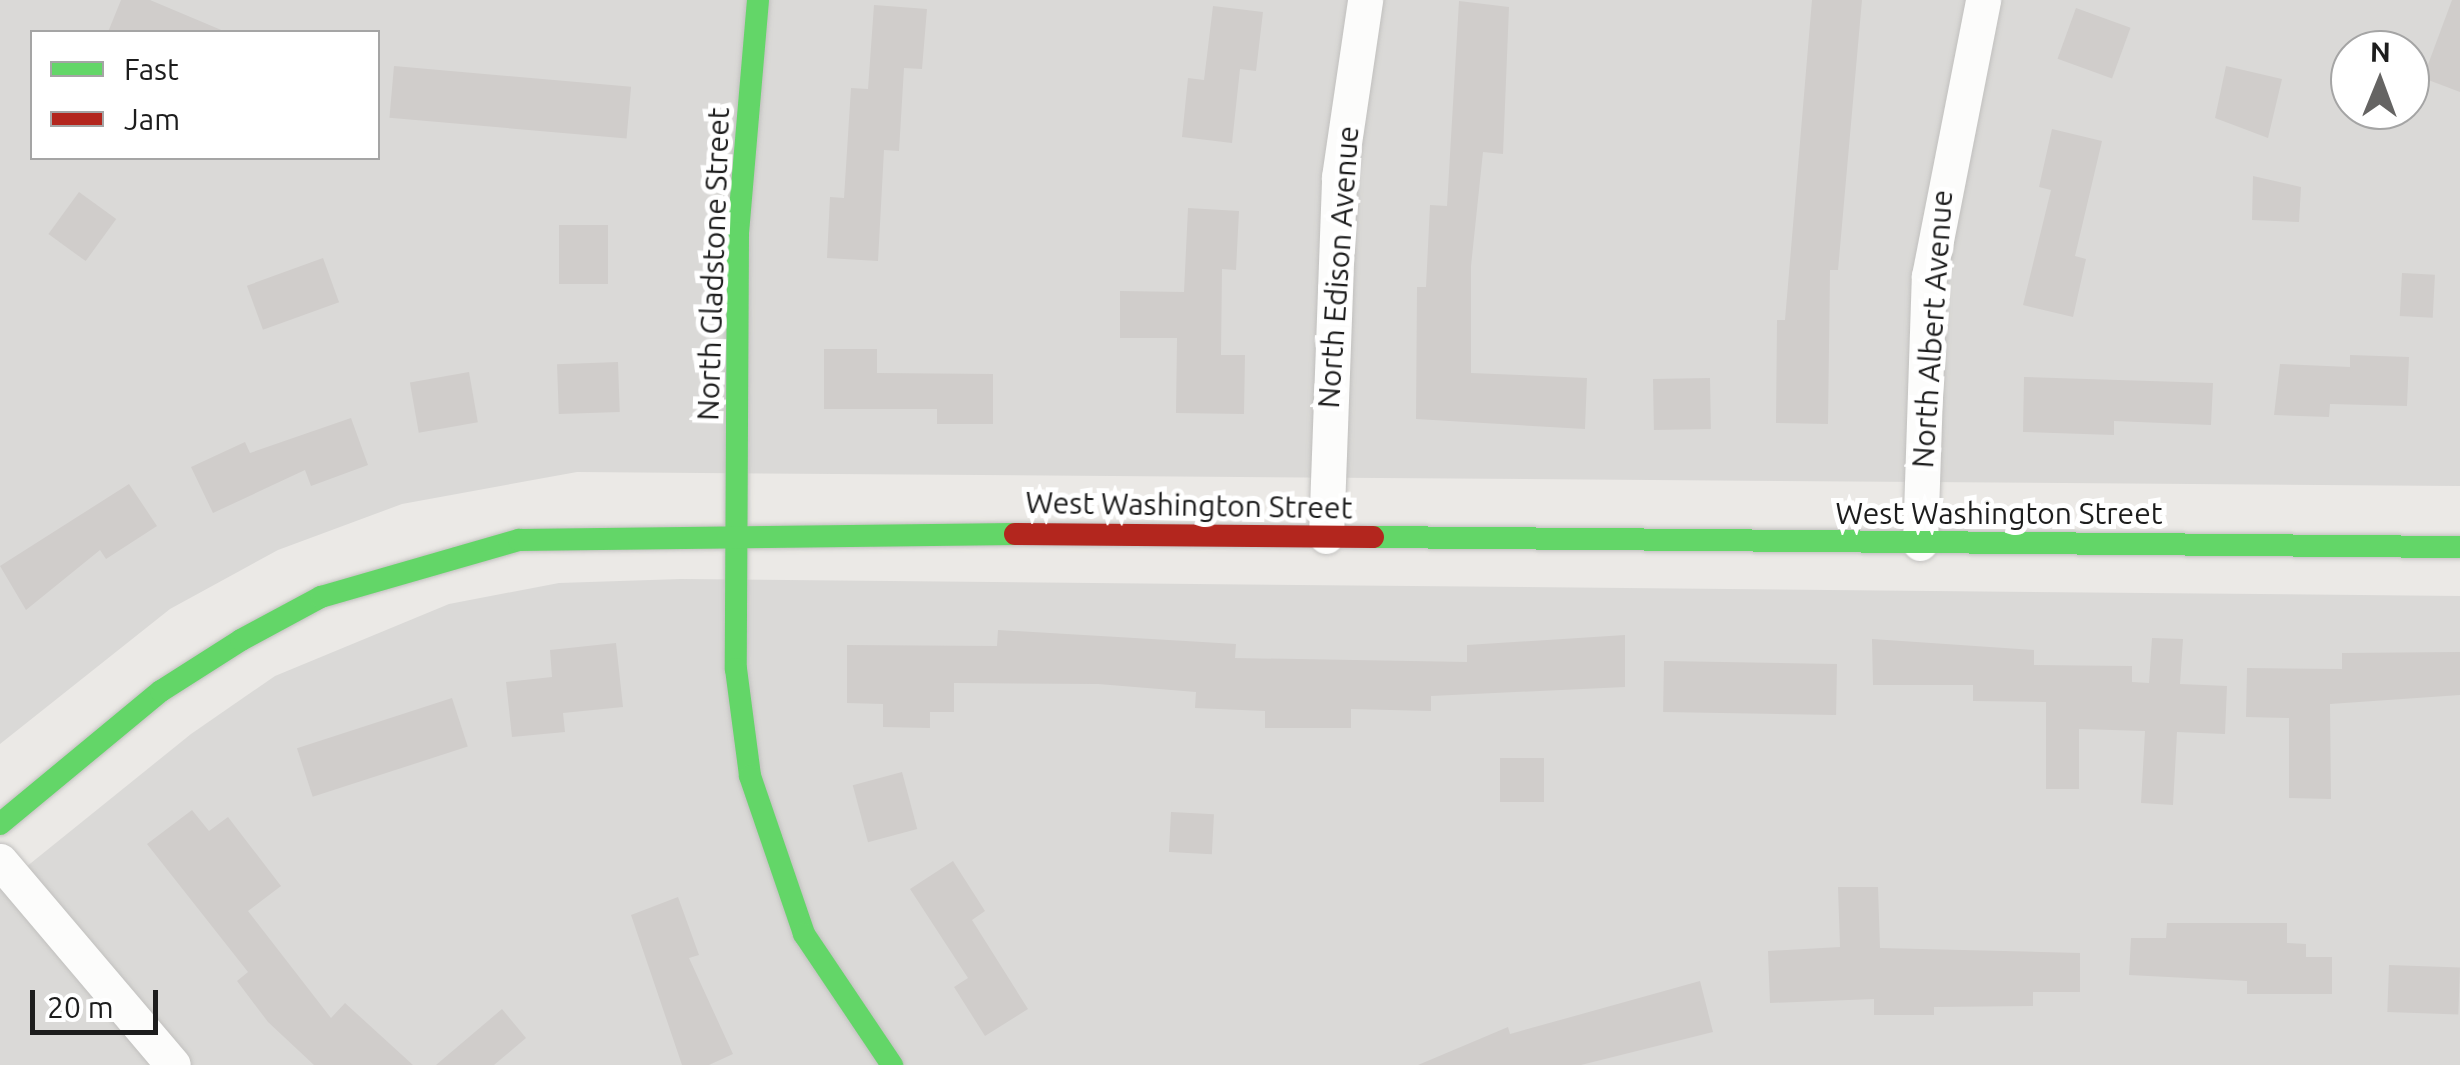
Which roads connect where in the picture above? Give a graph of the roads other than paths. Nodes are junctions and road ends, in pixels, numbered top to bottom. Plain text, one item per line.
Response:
1 (758, 0) edge
2 (1365, 0) edge
3 (1983, 0) edge
4 (739, 531) junction
5 (1326, 536) junction
6 (1920, 543) junction
7 (2460, 547) edge
8 (0, 824) edge
9 (0, 861) edge
10 (173, 1065) edge
11 (892, 1065) edge

1 - 4 street, North Gladstone Street
2 - 5 street, North Edison Avenue
3 - 6 street, North Albert Avenue
4 - 5 street, West Washington Street
4 - 8 street, West Washington Street
4 - 11 street, North Gladstone Street
5 - 6 street, West Washington Street
6 - 7 street, West Washington Street
9 - 10 street

